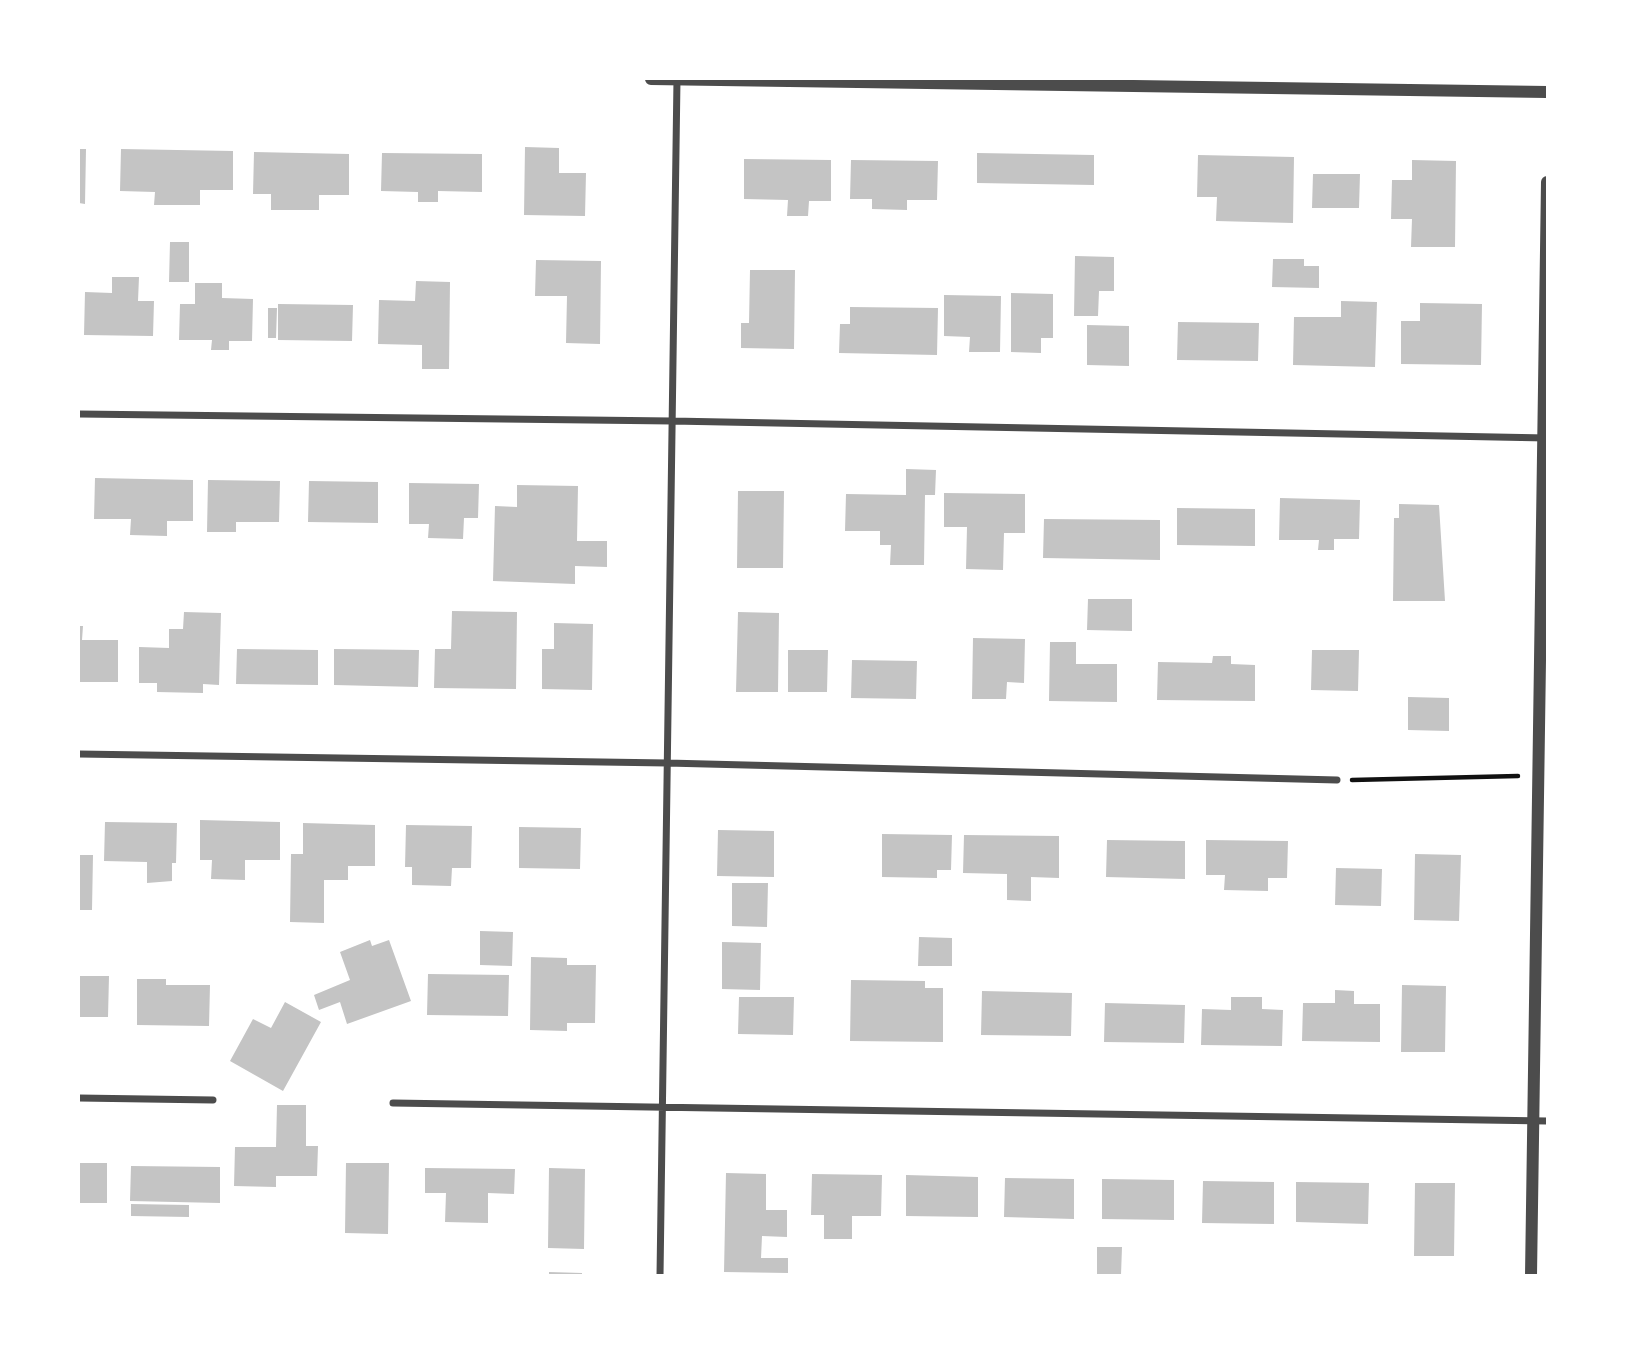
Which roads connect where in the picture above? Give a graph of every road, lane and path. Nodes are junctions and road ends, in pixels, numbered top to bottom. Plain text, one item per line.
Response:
1 (651, 79) edge
2 (677, 79) edge
3 (1547, 92) edge
4 (1547, 182) edge
5 (79, 414) edge
6 (672, 421) junction
7 (1545, 438) edge
8 (79, 754) edge
9 (667, 763) junction
10 (1543, 775) edge
11 (1337, 780) joint
12 (79, 1098) edge
13 (213, 1100) dead end
14 (393, 1103) dead end
15 (662, 1108) junction
16 (1533, 1121) junction
17 (1547, 1121) edge
18 (660, 1275) edge
19 (1531, 1275) edge

1 - 2 street
2 - 3 street
2 - 6 street
4 - 7 street
5 - 6 street
6 - 7 street
6 - 9 street
7 - 10 street
8 - 9 street
9 - 11 street
9 - 15 street
10 - 11 path
10 - 16 street
12 - 13 street
14 - 15 street
15 - 16 street
15 - 18 street
16 - 17 street
16 - 19 street

